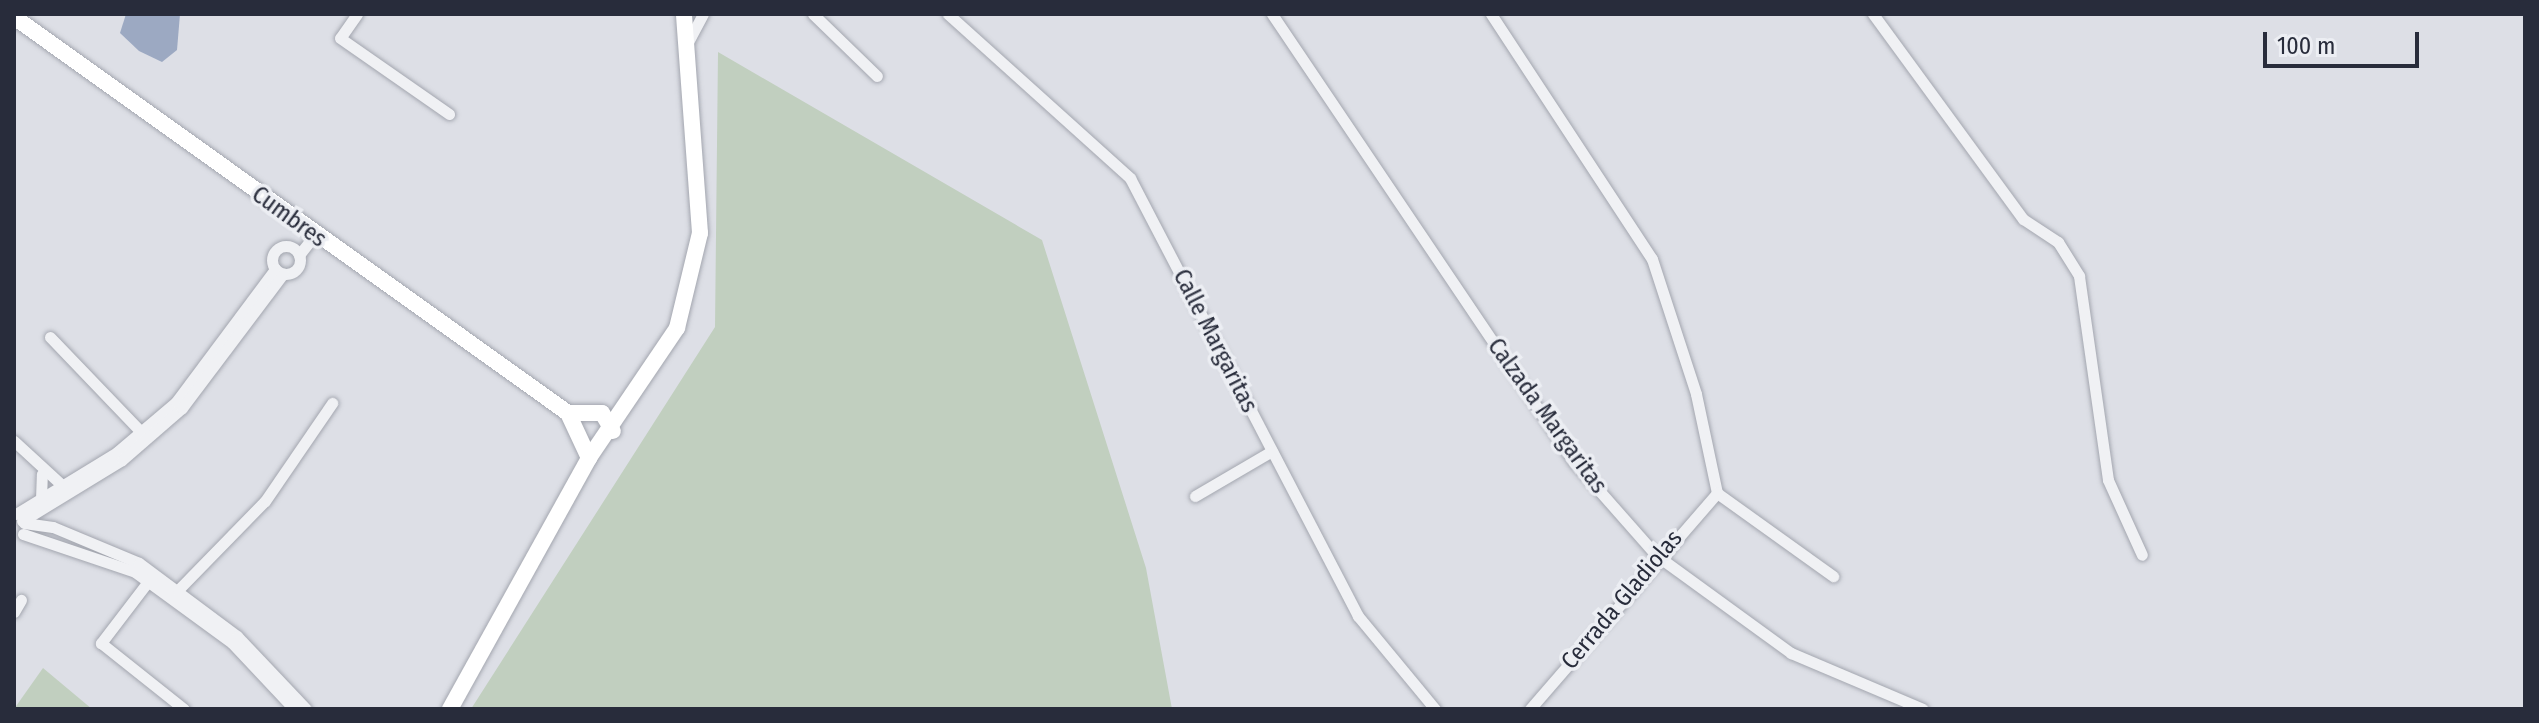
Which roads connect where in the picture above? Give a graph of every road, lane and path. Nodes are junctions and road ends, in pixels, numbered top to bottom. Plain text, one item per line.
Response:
1 (357, 14) edge
2 (684, 14) edge
3 (703, 14) edge
4 (813, 14) edge
5 (948, 14) edge
6 (1272, 14) edge
7 (1491, 14) edge
8 (1873, 14) edge
9 (14, 17) edge
10 (687, 45) junction
11 (877, 76) dead end
12 (449, 114) dead end
13 (311, 233) junction
14 (296, 252) junction
15 (279, 271) junction
16 (50, 337) dead end
17 (332, 403) dead end
18 (568, 413) junction
19 (613, 431) junction
20 (145, 436) junction
21 (14, 441) edge
22 (1272, 451) junction
23 (589, 458) junction
24 (42, 474) junction
25 (63, 486) junction
26 (1717, 493) junction
27 (1195, 496) dead end
28 (41, 499) junction
29 (19, 525) edge
30 (1656, 555) junction
31 (2142, 555) dead end
32 (1833, 576) dead end
33 (151, 577) junction
34 (178, 590) junction
35 (21, 600) dead end
36 (14, 612) edge
37 (184, 709) edge
38 (294, 709) edge
39 (306, 709) edge
40 (450, 709) edge
41 (1435, 709) edge
42 (1530, 709) edge
43 (1923, 709) edge

1 - 12 street
2 - 10 street
3 - 10 street
4 - 11 street
5 - 22 street, Calle Margaritas
6 - 30 street, Calzada Margaritas
7 - 26 street
8 - 31 street
9 - 13 street, Cumbres
10 - 19 street
13 - 14 street
13 - 18 street, Cumbres
14 - 15 street
14 - 15 street
15 - 20 street
16 - 20 street
17 - 34 street
18 - 19 street, Cumbres
18 - 23 street
19 - 23 street
20 - 25 street
20 - 29 street
21 - 24 street
22 - 27 street
22 - 41 street, Calle Margaritas
23 - 40 street
24 - 25 street
24 - 28 street
25 - 28 street
26 - 30 street, Cerrada Gladiolas
26 - 32 street
28 - 29 street
29 - 33 street
30 - 42 street, Cerrada Gladiolas
30 - 43 street, Calzada Margaritas
33 - 34 street
33 - 37 street
33 - 38 street
34 - 39 street
35 - 36 street

